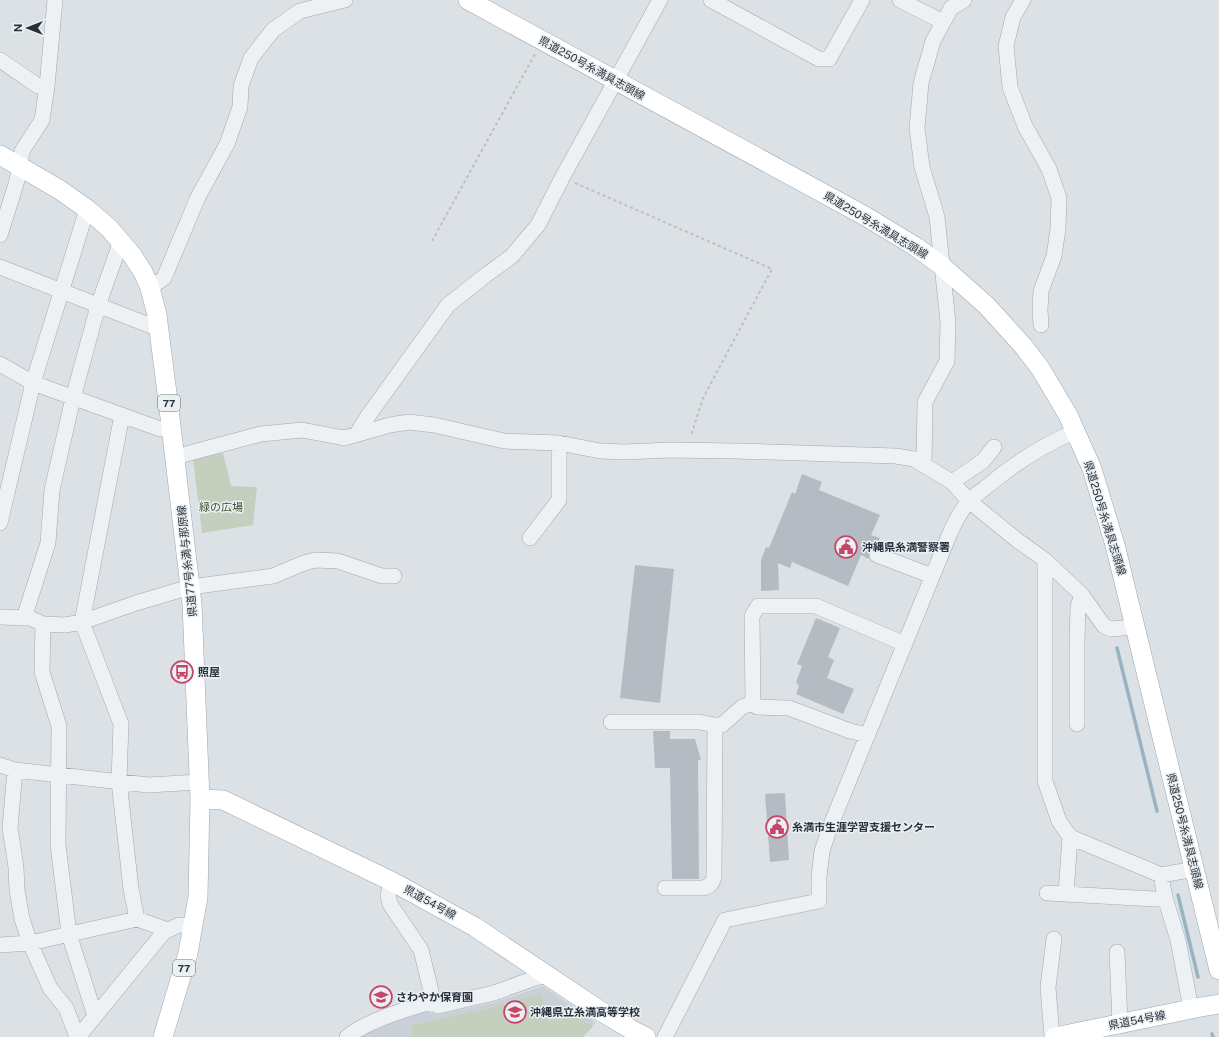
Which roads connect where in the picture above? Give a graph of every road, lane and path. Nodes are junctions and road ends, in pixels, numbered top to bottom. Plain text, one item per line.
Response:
1 (55, 0) edge
2 (345, 0) edge
3 (468, 0) edge
4 (660, 0) edge
5 (711, 0) edge
6 (862, 0) edge
7 (900, 0) edge
8 (964, 0) edge
9 (1023, 0) edge
10 (943, 22) junction
11 (542, 41) junction
12 (0, 60) edge
13 (615, 81) junction
14 (47, 86) junction
15 (0, 155) edge
16 (20, 166) junction
17 (562, 178) junction
18 (87, 209) junction
19 (0, 234) edge
20 (121, 241) junction
21 (432, 241) dead end
22 (942, 266) junction
23 (0, 267) edge
24 (150, 288) junction
25 (61, 291) junction
26 (98, 306) junction
27 (1041, 326) dead end
28 (159, 330) junction
29 (0, 364) edge
30 (33, 383) junction
31 (73, 398) junction
32 (122, 415) junction
33 (172, 428) junction
34 (1076, 431) junction
35 (356, 435) junction
36 (559, 443) junction
37 (994, 447) dead end
38 (687, 450) junction
39 (175, 457) junction
40 (924, 465) junction
41 (952, 482) junction
42 (969, 501) junction
43 (0, 523) edge
44 (530, 538) dead end
45 (877, 555) dead end
46 (1045, 560) junction
47 (394, 576) dead end
48 (932, 576) junction
49 (190, 587) junction
50 (1082, 594) junction
51 (0, 616) edge
52 (24, 618) junction
53 (82, 622) junction
54 (43, 624) junction
55 (1135, 624) junction
56 (905, 644) junction
57 (753, 703) junction
58 (610, 722) dead end
59 (715, 724) junction
60 (1077, 724) dead end
61 (868, 735) junction
62 (0, 765) edge
63 (15, 770) junction
64 (58, 776) junction
65 (119, 781) junction
66 (199, 790) junction
67 (1070, 837) junction
68 (1195, 868) junction
69 (1161, 875) junction
70 (393, 882) junction
71 (665, 888) dead end
72 (1047, 893) dead end
73 (1066, 894) junction
74 (1165, 898) junction
75 (137, 919) junction
76 (193, 926) junction
77 (168, 930) junction
78 (69, 934) junction
79 (1054, 939) dead end
80 (30, 943) junction
81 (0, 945) edge
82 (1117, 952) dead end
83 (1219, 970) edge
84 (548, 975) junction
85 (432, 1002) junction
86 (1219, 1004) edge
87 (1191, 1009) junction
88 (95, 1016) junction
89 (1120, 1024) junction
90 (77, 1037) edge
91 (163, 1037) edge
92 (347, 1037) edge
93 (646, 1037) edge
94 (665, 1037) edge
95 (1054, 1037) edge

1 - 14 street
2 - 24 street
3 - 11 main road, 県道250号糸満具志頭線
4 - 13 street
5 - 6 street
7 - 10 street
8 - 10 street
9 - 27 street
10 - 22 street
11 - 13 main road, 県道250号糸満具志頭線
11 - 21 path
12 - 14 street
13 - 17 street
13 - 22 main road, 県道250号糸満具志頭線
14 - 16 street
15 - 16 main road, 県道77号糸満与那原線 / 77
16 - 18 main road, 県道77号糸満与那原線 / 77
16 - 19 street
17 - 35 street
17 - 38 path
18 - 20 main road, 県道77号糸満与那原線 / 77
18 - 25 street
20 - 24 main road, 県道77号糸満与那原線 / 77
20 - 26 street
22 - 34 main road, 県道250号糸満具志頭線
22 - 40 street
23 - 25 street
24 - 28 main road, 県道77号糸満与那原線 / 77
25 - 26 street
25 - 30 street
26 - 28 street
26 - 31 street
28 - 33 main road, 県道77号糸満与那原線 / 77
29 - 30 street
30 - 31 street
30 - 43 street
31 - 32 street
31 - 52 street
32 - 33 street
32 - 53 street
33 - 39 main road, 県道77号糸満与那原線 / 77
34 - 42 street
34 - 55 main road, 県道250号糸満具志頭線
35 - 36 street
35 - 39 street
36 - 38 street
36 - 44 street
37 - 41 street
38 - 40 street
39 - 49 main road, 県道77号糸満与那原線 / 77
40 - 41 street
41 - 42 street
42 - 46 street
42 - 48 street
45 - 48 street
46 - 50 street
46 - 67 street
47 - 49 street
48 - 56 street
49 - 53 street
49 - 66 main road, 県道77号糸満与那原線 / 77
50 - 55 street
50 - 60 street
51 - 52 street
52 - 54 street
53 - 54 street
53 - 65 street
54 - 64 street
55 - 68 main road, 県道250号糸満具志頭線
56 - 57 street
56 - 61 street
57 - 59 street
57 - 61 street
58 - 59 street
59 - 71 street
61 - 94 street
62 - 63 street
63 - 64 street
63 - 80 street
64 - 65 street
64 - 78 street
65 - 66 street
65 - 75 street
66 - 70 main road, 県道54号線
66 - 76 main road, 県道77号糸満与那原線 / 77
67 - 69 street
67 - 73 street
68 - 69 street
68 - 83 main road, 県道250号糸満具志頭線
69 - 74 street
70 - 84 main road, 県道54号線
70 - 85 street
72 - 73 street
73 - 74 street
74 - 87 street
75 - 77 street
75 - 78 street
76 - 77 street
76 - 91 main road, 県道77号糸満与那原線 / 77
77 - 88 street
78 - 80 street
78 - 88 street
79 - 95 street
80 - 81 street
80 - 90 street
82 - 89 street
84 - 85 street
84 - 93 main road, 県道54号線
85 - 92 street
86 - 87 main road, 県道54号線
87 - 89 main road, 県道54号線
88 - 90 street
89 - 95 main road, 県道54号線

